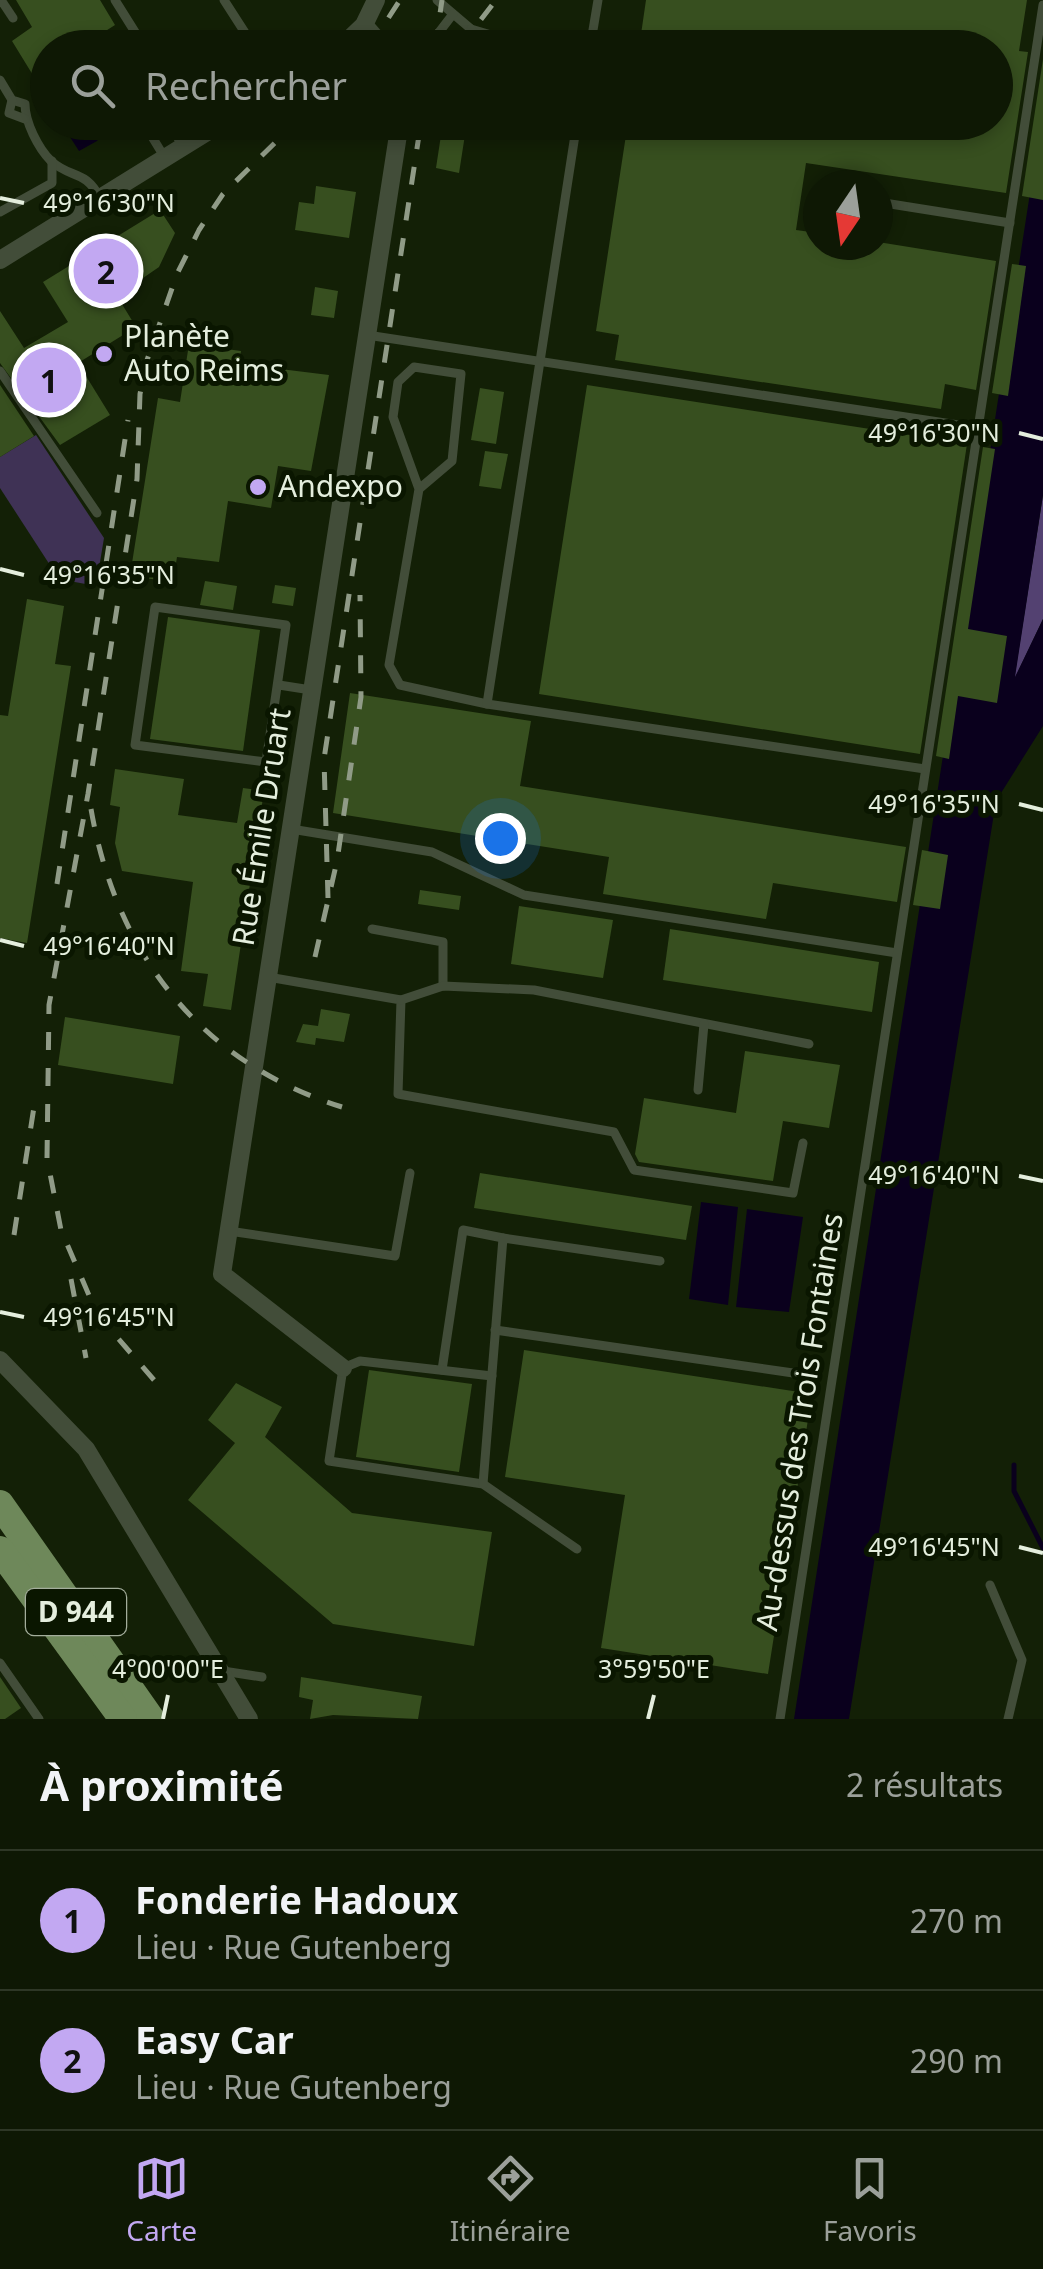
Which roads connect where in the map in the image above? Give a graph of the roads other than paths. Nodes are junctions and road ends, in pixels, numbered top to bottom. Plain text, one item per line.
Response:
1 (1, 0) edge
2 (115, 0) edge
3 (224, 0) edge
4 (376, 0) edge
5 (437, 0) edge
6 (598, 0) edge
7 (1043, 5) edge
8 (453, 14) junction
9 (13, 18) dead end
10 (364, 25) junction
11 (471, 29) joint
12 (134, 30) edge
13 (243, 30) edge
14 (359, 30) edge
15 (368, 30) edge
16 (441, 30) edge
17 (474, 30) edge
18 (593, 30) edge
19 (0, 80) edge
20 (30, 127) edge
21 (38, 140) edge
22 (154, 140) edge
23 (179, 140) edge
24 (194, 140) edge
25 (397, 140) edge
26 (574, 140) edge
27 (183, 147) junction
28 (165, 158) junction
29 (52, 161) junction
30 (100, 198) junction
31 (893, 204) edge
32 (0, 212) edge
33 (1010, 222) junction
34 (0, 260) edge
35 (367, 335) junction
36 (540, 360) junction
37 (0, 371) edge
38 (978, 428) junction
39 (420, 489) junction
40 (98, 512) dead end
41 (279, 684) junction
42 (311, 690) junction
43 (486, 704) junction
44 (926, 770) junction
45 (290, 829) junction
46 (372, 928) dead end
47 (897, 953) junction
48 (268, 977) junction
49 (443, 986) junction
50 (401, 1000) junction
51 (704, 1024) junction
52 (809, 1044) dead end
53 (698, 1090) dead end
54 (804, 1143) dead end
55 (410, 1173) dead end
56 (228, 1231) junction
57 (502, 1238) junction
58 (660, 1261) dead end
59 (495, 1330) junction
60 (0, 1360) edge
61 (343, 1368) junction
62 (442, 1370) junction
63 (800, 1374) dead end
64 (492, 1376) junction
65 (483, 1484) junction
66 (0, 1511) edge
67 (577, 1549) dead end
68 (0, 1550) edge
69 (990, 1584) dead end
70 (0, 1663) edge
71 (221, 1670) junction
72 (262, 1677) dead end
73 (39, 1719) edge
74 (123, 1719) edge
75 (131, 1719) edge
76 (151, 1719) edge
77 (249, 1719) edge
78 (780, 1719) edge
79 (1008, 1719) edge

1 - 9 lane
2 - 12 lane
3 - 13 lane
4 - 10 street
5 - 8 lane
6 - 18 lane
7 - 33 lane, Au-dessus des Trois Fontaines
8 - 11 lane
8 - 16 lane
10 - 14 street
10 - 15 street
11 - 17 lane
19 - 20 lane
21 - 29 lane
22 - 28 lane
23 - 27 lane
24 - 27 street
25 - 35 street, Rue Émile Druart
26 - 36 lane
27 - 28 street
28 - 30 street
29 - 30 lane
29 - 32 lane
30 - 34 street
31 - 33 lane
33 - 38 lane, Au-dessus des Trois Fontaines
35 - 36 lane
35 - 42 street, Rue Émile Druart
36 - 38 lane
36 - 43 lane
37 - 40 lane
38 - 44 lane, Au-dessus des Trois Fontaines
39 - 39 lane
39 - 43 lane
41 - 41 lane
41 - 42 lane
42 - 45 street, Rue Émile Druart
43 - 44 lane
44 - 47 lane, Au-dessus des Trois Fontaines
45 - 47 lane
45 - 48 street, Rue Émile Druart
46 - 49 lane
47 - 78 lane, Au-dessus des Trois Fontaines
48 - 50 lane
48 - 56 street, Rue Émile Druart
49 - 50 lane
49 - 51 lane
50 - 54 lane
51 - 52 lane
51 - 53 lane
55 - 56 lane
56 - 61 street, Rue Émile Druart
57 - 58 lane
57 - 59 lane
57 - 62 lane
59 - 63 lane
59 - 64 lane
60 - 71 street
61 - 62 lane
61 - 65 lane
62 - 64 lane
64 - 65 lane
65 - 67 lane
66 - 75 highway, D 944
66 - 76 highway, D 944
68 - 74 highway
69 - 79 lane
70 - 73 lane
71 - 72 lane
71 - 77 street

